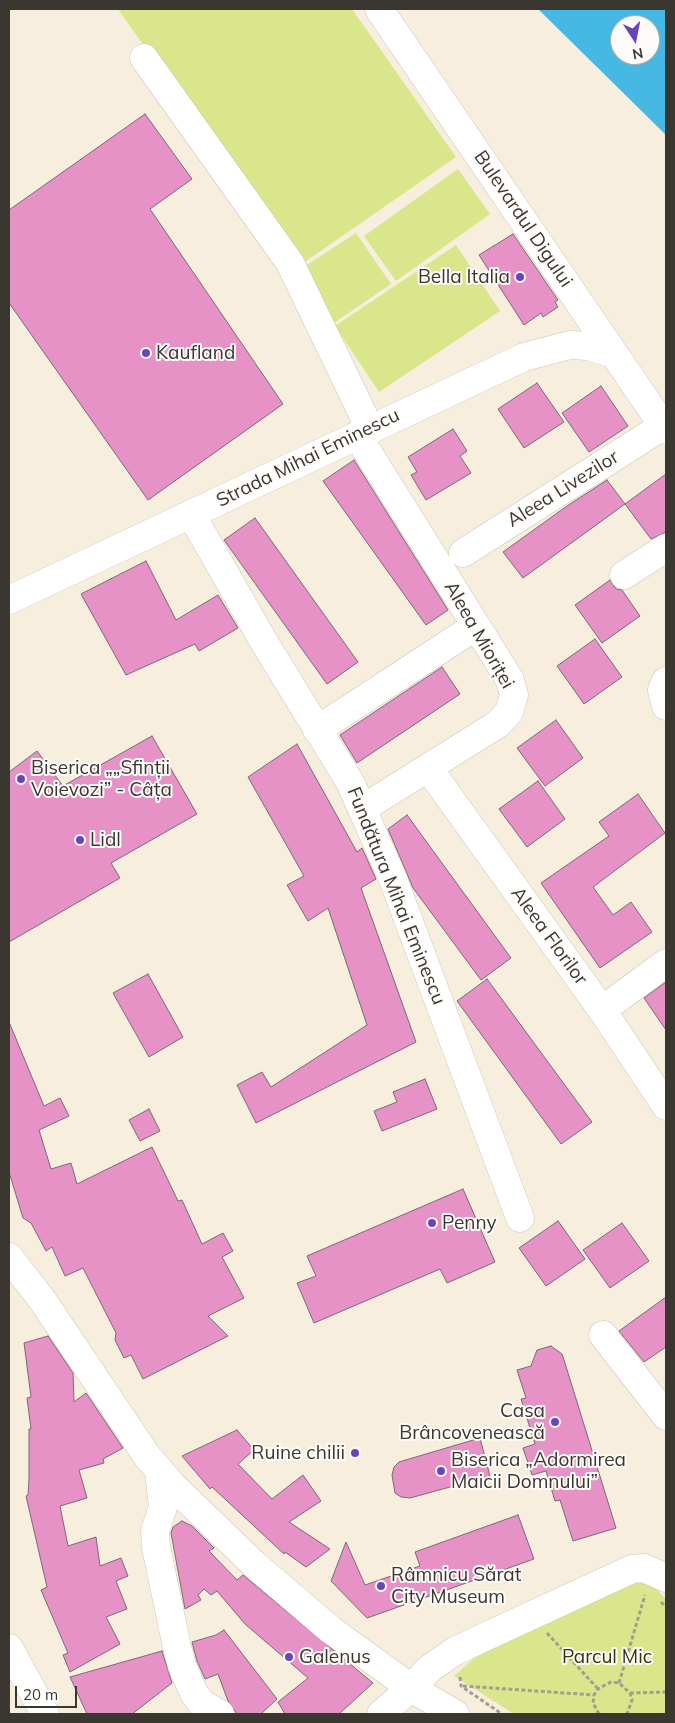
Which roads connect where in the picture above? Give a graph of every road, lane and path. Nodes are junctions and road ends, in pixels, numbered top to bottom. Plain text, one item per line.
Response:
1 (379, 9) edge
2 (144, 58) dead end
3 (614, 354) junction
4 (665, 428) edge
5 (363, 432) junction
6 (191, 514) junction
7 (666, 548) edge
8 (463, 553) dead end
9 (624, 575) dead end
10 (9, 600) edge
11 (476, 626) junction
12 (666, 681) edge
13 (666, 706) edge
14 (317, 730) junction
15 (430, 769) junction
16 (362, 809) junction
17 (666, 963) edge
18 (602, 1010) junction
19 (666, 1106) edge
20 (520, 1218) dead end
21 (9, 1257) edge
22 (603, 1335) dead end
23 (666, 1416) edge
24 (159, 1472) junction
25 (656, 1583) edge
26 (533, 1614) junction
27 (9, 1648) edge
28 (462, 1673) dead end
29 (420, 1679) junction
30 (619, 1683) junction
31 (461, 1686) junction
32 (598, 1689) junction
33 (666, 1692) edge
34 (630, 1693) junction
35 (594, 1695) junction
36 (45, 1714) edge
37 (220, 1714) edge
38 (381, 1714) edge
39 (455, 1714) edge
40 (502, 1714) edge
41 (599, 1714) edge
42 (627, 1714) edge

1 - 3 street, Bulevardul Digului
2 - 5 street, Aleea Mioriței
3 - 4 street, Bulevardul Digului
3 - 5 street, Strada Mihai Eminescu
4 - 8 street, Aleea Livezilor
5 - 6 street, Strada Mihai Eminescu
5 - 11 street, Aleea Mioriței
6 - 10 street, Strada Mihai Eminescu
6 - 14 street, Fundătura Mihai Eminescu
7 - 9 street
11 - 14 street
11 - 15 street, Aleea Mioriței
12 - 13 street
14 - 16 street, Fundătura Mihai Eminescu
15 - 16 street, Aleea Mioriței
15 - 18 street, Aleea Florilor
16 - 20 street, Fundătura Mihai Eminescu
17 - 18 street
18 - 19 street, Aleea Florilor
21 - 24 street
22 - 23 street
24 - 29 street
24 - 37 street
25 - 26 street
25 - 30 path
26 - 29 street
26 - 32 path
27 - 36 street
28 - 31 path
29 - 31 path
29 - 38 street
29 - 39 street
30 - 32 path
30 - 34 path
31 - 35 path
31 - 40 path
32 - 35 path
33 - 34 path
34 - 42 path
35 - 41 path

